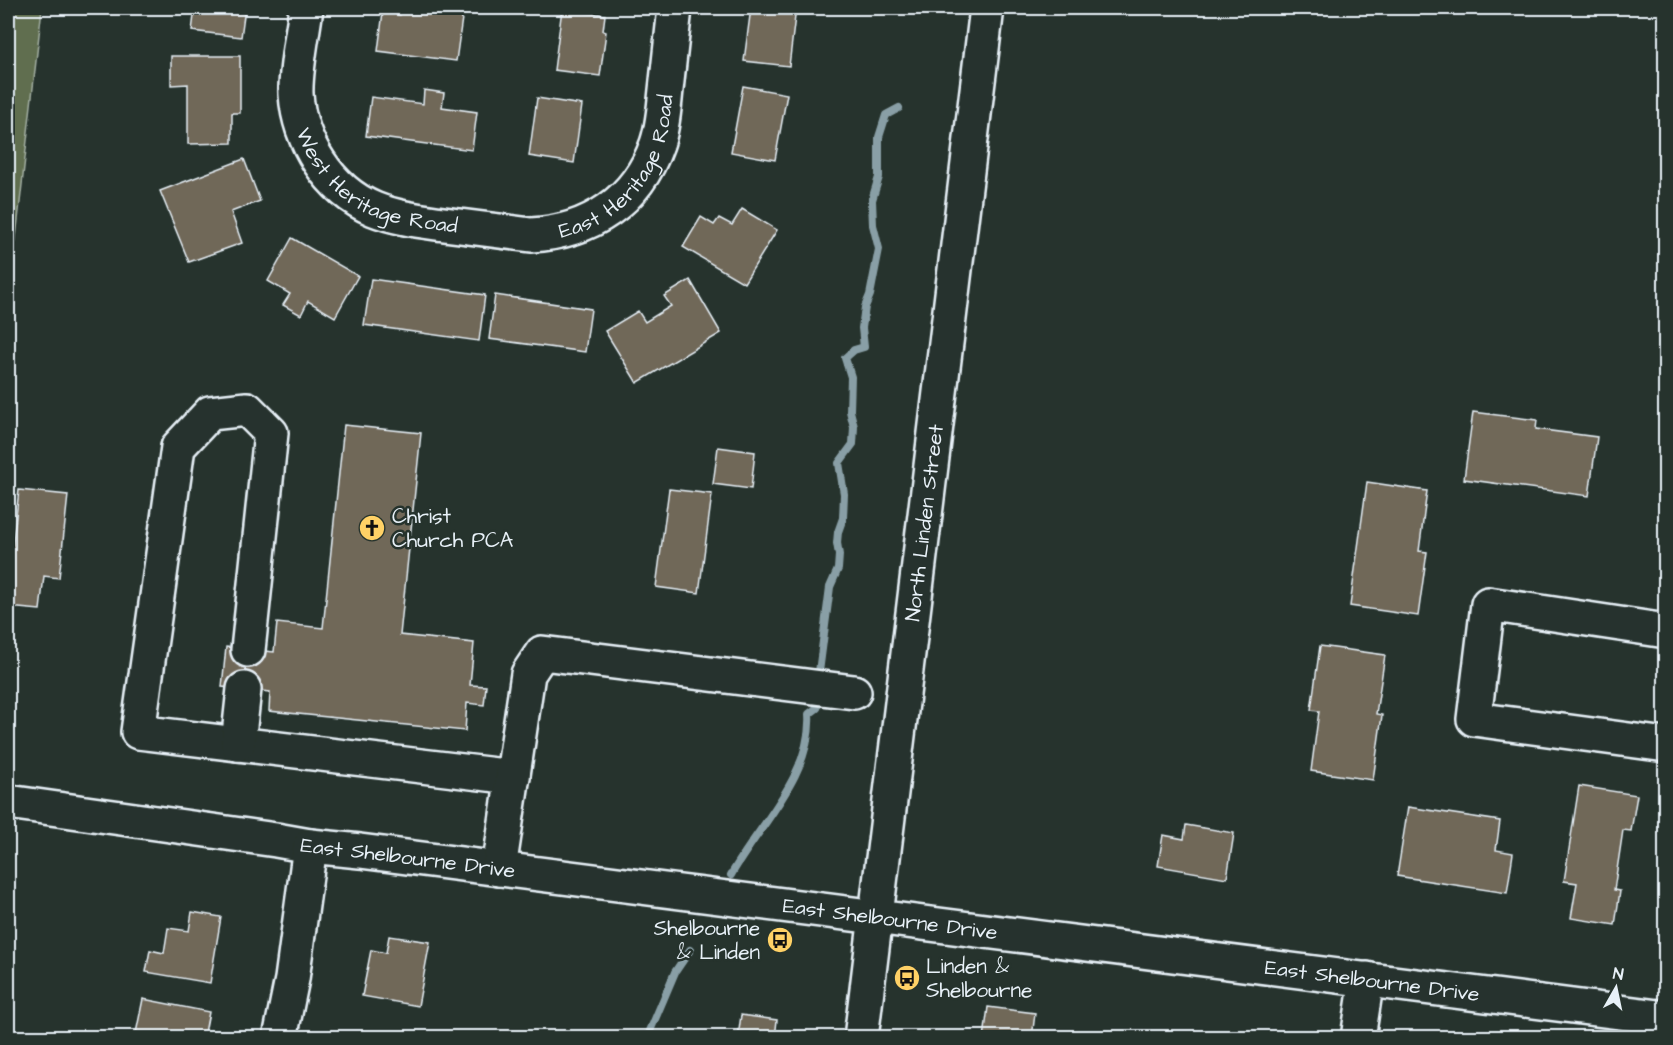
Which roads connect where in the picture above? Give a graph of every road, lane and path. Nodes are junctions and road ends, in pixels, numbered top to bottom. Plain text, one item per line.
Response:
1 (9, 8) edge
2 (306, 8) edge
3 (675, 8) edge
4 (987, 8) edge
5 (8, 18) edge
6 (472, 228) joint
7 (1665, 631) edge
8 (248, 650) dead end
9 (244, 689) dead end
10 (854, 692) dead end
11 (238, 744) junction
12 (1665, 745) edge
13 (513, 777) junction
14 (8, 802) edge
15 (310, 846) junction
16 (499, 869) junction
17 (876, 918) junction
18 (1367, 979) junction
19 (1665, 1018) edge
20 (280, 1038) edge
21 (861, 1038) edge
22 (1358, 1038) edge

1 - 5 path
2 - 6 street, West Heritage Road
3 - 6 street, East Heritage Road
4 - 17 street, North Linden Street
7 - 12 street
8 - 11 street
9 - 11 street
10 - 13 street
11 - 13 street
13 - 16 street
14 - 15 street, East Shelbourne Drive
15 - 16 street, East Shelbourne Drive
15 - 20 street
16 - 17 street, East Shelbourne Drive
17 - 18 street, East Shelbourne Drive
17 - 21 street, North Linden Street
18 - 19 street, East Shelbourne Drive
18 - 22 street

